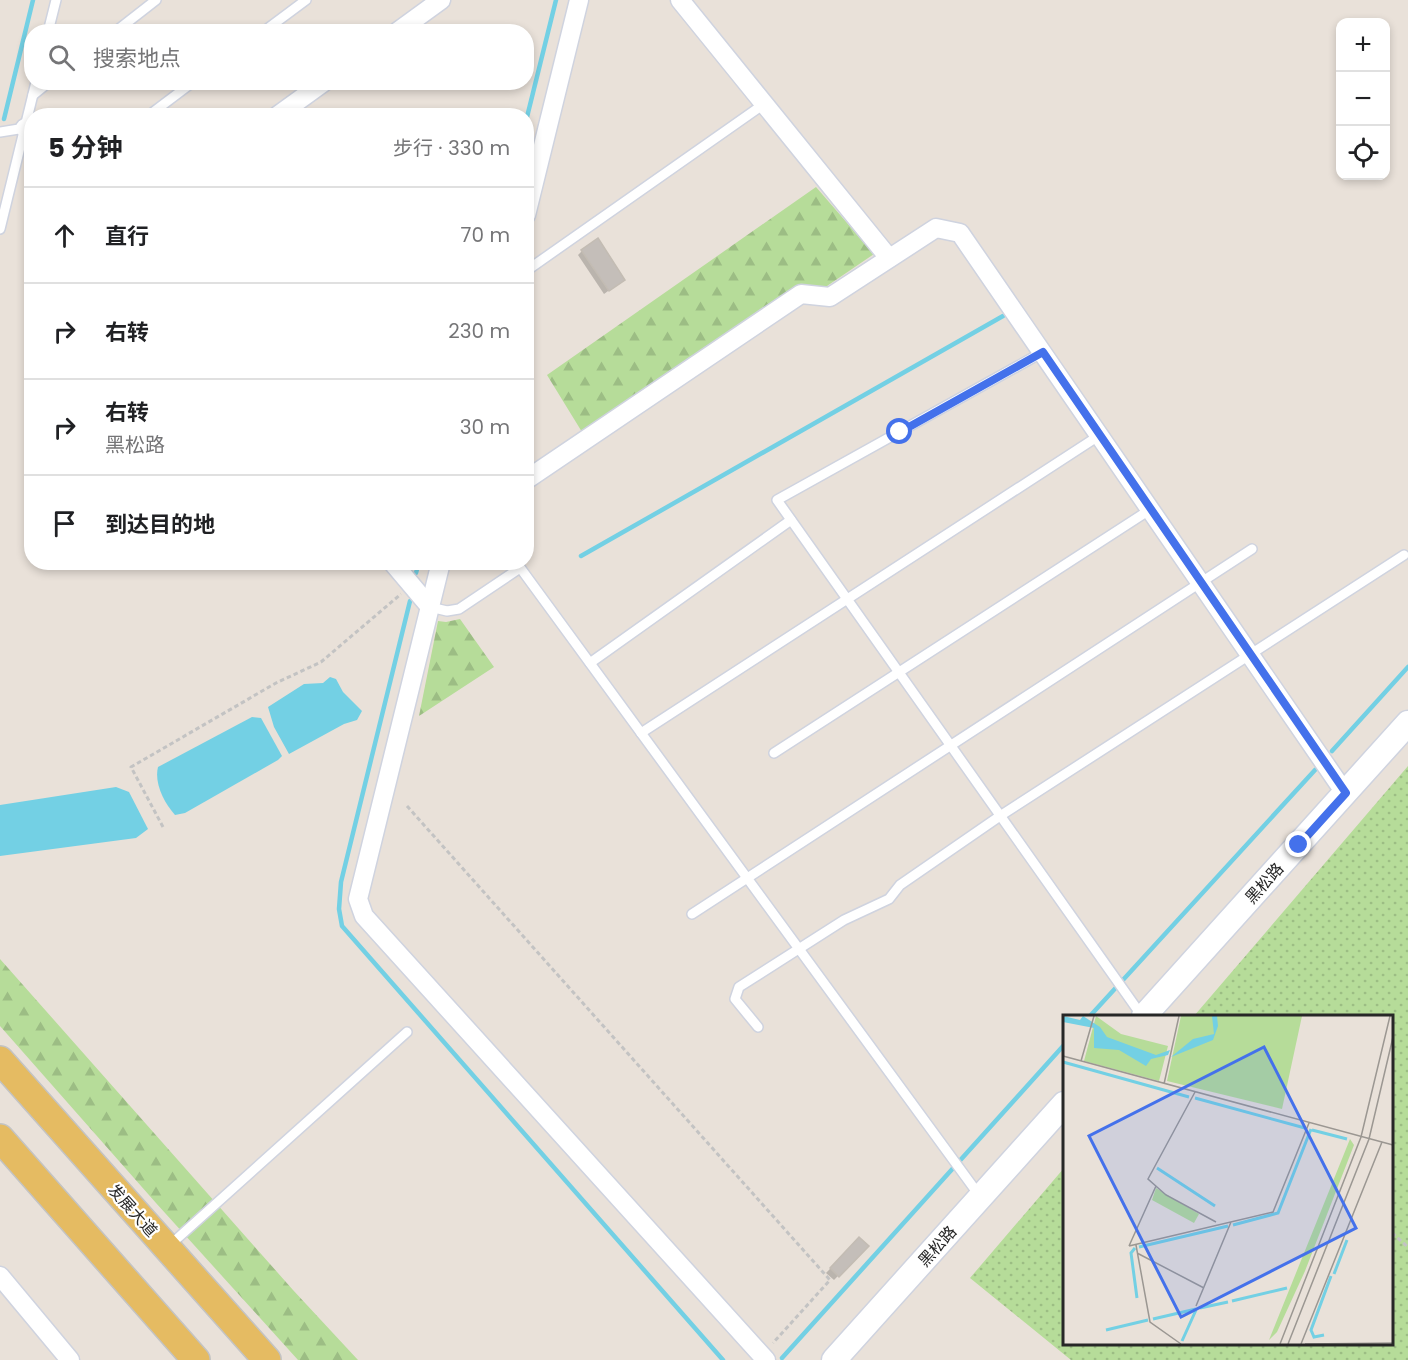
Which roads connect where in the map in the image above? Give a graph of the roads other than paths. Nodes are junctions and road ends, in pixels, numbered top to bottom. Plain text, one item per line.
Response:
1 (56, 0) edge
2 (156, 0) edge
3 (306, 0) edge
4 (441, 0) edge
5 (579, 0) edge
6 (680, 0) edge
7 (50, 24) edge
8 (125, 24) edge
9 (274, 24) edge
10 (408, 24) edge
11 (34, 90) edge
12 (39, 90) edge
13 (182, 90) edge
14 (313, 90) edge
15 (33, 95) junction
16 (764, 104) junction
17 (31, 108) edge
18 (159, 108) edge
19 (289, 108) edge
20 (0, 132) edge
21 (24, 132) edge
22 (24, 146) edge
23 (534, 183) edge
24 (0, 230) edge
25 (890, 258) junction
26 (534, 265) edge
27 (1043, 352) junction
28 (1100, 435) junction
29 (534, 475) edge
30 (1150, 509) junction
31 (791, 520) junction
32 (1252, 549) dead end
33 (1404, 555) dead end
34 (399, 570) edge
35 (439, 570) edge
36 (511, 570) edge
37 (522, 570) edge
38 (1201, 582) junction
39 (847, 599) junction
40 (430, 607) junction
41 (1250, 653) junction
42 (590, 663) junction
43 (899, 672) junction
44 (1408, 723) edge
45 (641, 733) junction
46 (951, 745) junction
47 (774, 753) dead end
48 (1346, 793) junction
49 (1000, 816) junction
50 (747, 878) junction
51 (692, 914) dead end
52 (799, 949) junction
53 (1142, 1015) edge
54 (1145, 1015) edge
55 (758, 1027) dead end
56 (406, 1032) dead end
57 (0, 1060) edge
58 (1063, 1106) edge
59 (0, 1138) edge
60 (981, 1197) junction
61 (167, 1248) junction
62 (0, 1276) edge
63 (764, 1358) edge
64 (70, 1360) edge
65 (196, 1360) edge
66 (267, 1360) edge
67 (834, 1360) edge

1 - 7 lane
2 - 8 lane
3 - 9 lane
4 - 10 street
5 - 23 street
6 - 16 street
11 - 15 lane
12 - 15 lane
13 - 18 lane
14 - 19 street
15 - 17 lane
16 - 25 street
16 - 26 lane
20 - 21 lane
22 - 24 lane
25 - 27 street
25 - 29 street
27 - 28 street
27 - 31 lane
28 - 30 street
28 - 39 lane
30 - 38 street
30 - 43 lane
31 - 39 lane
31 - 42 lane
32 - 38 lane
33 - 41 lane
34 - 40 street
35 - 40 street
36 - 40 lane
37 - 42 lane
38 - 41 street
38 - 46 lane
39 - 43 lane
39 - 45 lane
40 - 63 street
41 - 48 street
41 - 49 lane
42 - 45 lane
43 - 46 lane
43 - 47 lane
44 - 48 street, 黑松路
45 - 50 lane
46 - 49 lane
46 - 50 lane
48 - 54 street, 黑松路
49 - 52 lane
49 - 53 lane
50 - 51 lane
50 - 52 lane
52 - 55 lane
52 - 60 lane
56 - 61 lane
57 - 61 main road, 发展大道
58 - 60 street, 黑松路
59 - 65 main road
60 - 67 street, 黑松路
61 - 66 main road, 发展大道
62 - 64 street

